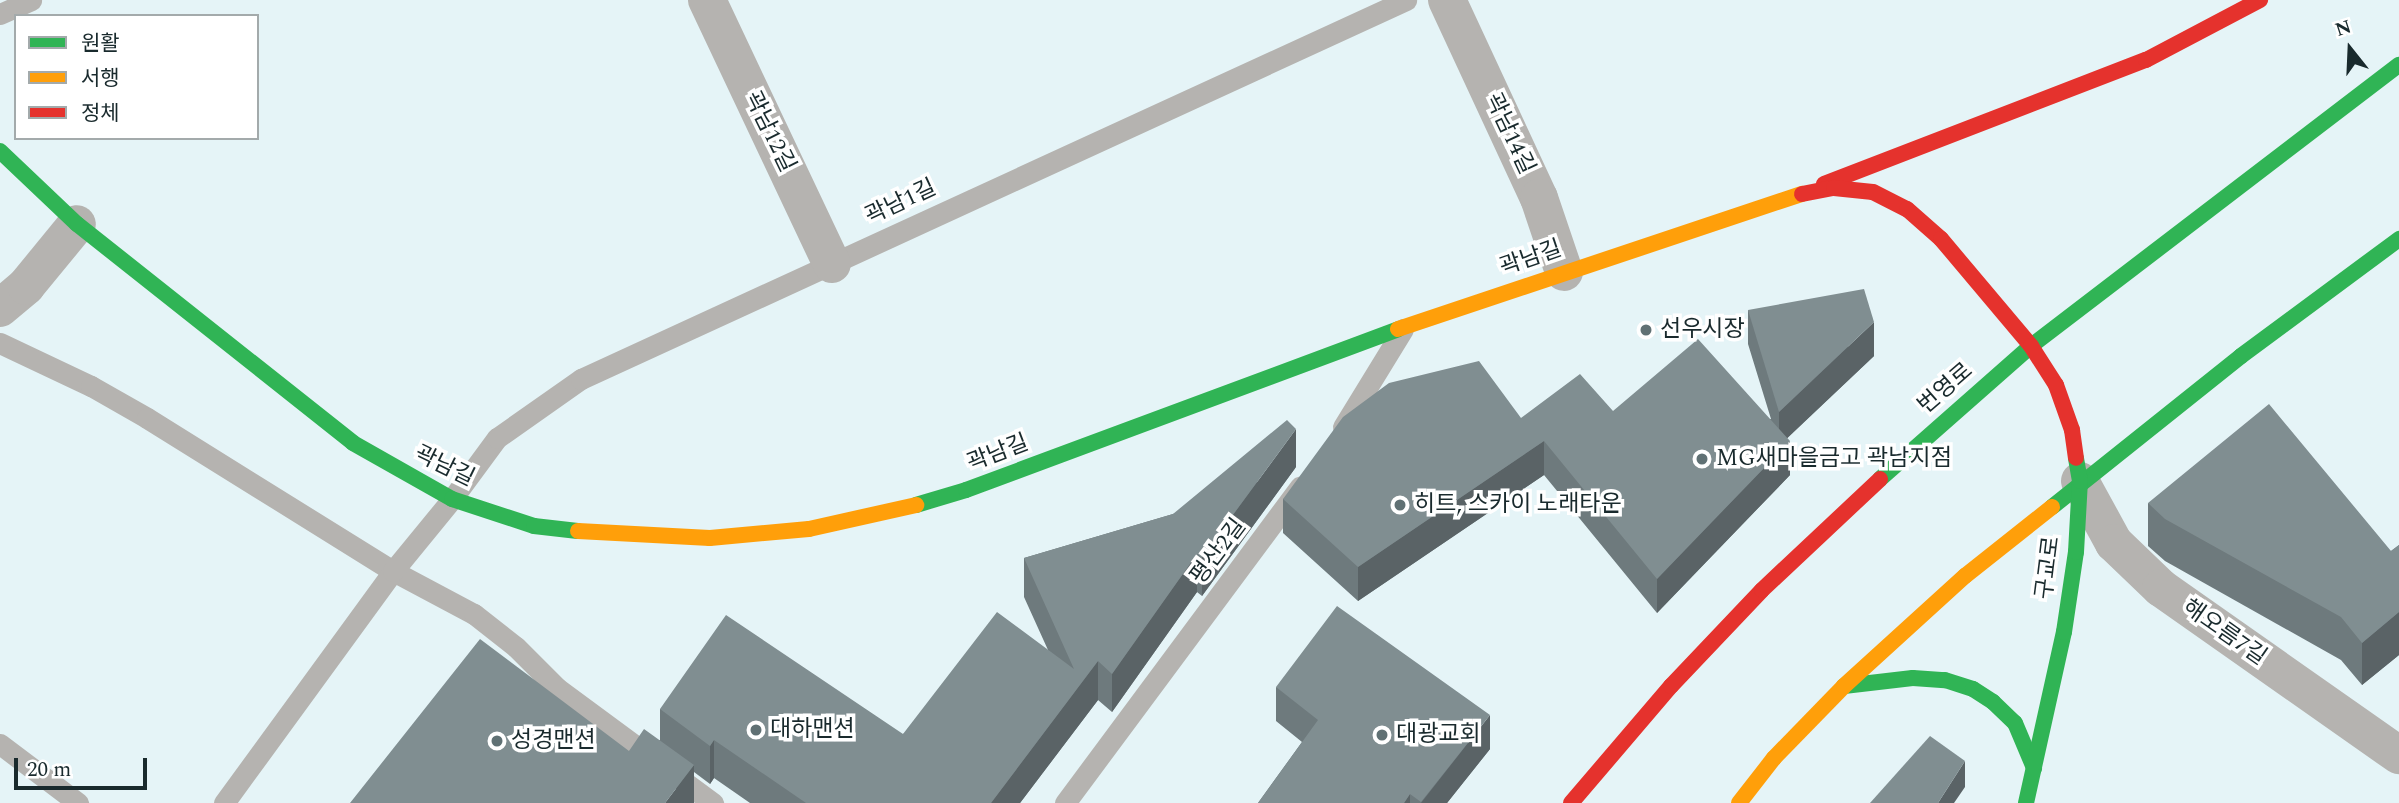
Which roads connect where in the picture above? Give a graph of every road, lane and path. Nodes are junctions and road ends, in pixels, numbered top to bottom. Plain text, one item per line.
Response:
1 (31, 0) edge
2 (707, 0) edge
3 (1406, 0) edge
4 (1447, 0) edge
5 (2260, 0) edge
6 (0, 14) edge
7 (2399, 65) edge
8 (0, 151) edge
9 (1793, 196) junction
10 (77, 224) junction
11 (2399, 239) edge
12 (832, 264) junction
13 (1564, 272) junction
14 (0, 308) edge
15 (1405, 326) junction
16 (0, 343) edge
17 (2031, 346) junction
18 (1335, 439) edge
19 (1312, 472) edge
20 (2080, 481) junction
21 (452, 499) junction
22 (393, 571) junction
23 (1844, 686) junction
24 (0, 744) edge
25 (2399, 755) edge
26 (2034, 768) junction
27 (78, 803) edge
28 (224, 803) edge
29 (713, 803) edge
30 (1065, 803) edge
31 (1571, 803) edge
32 (1739, 803) edge
33 (2026, 803) edge

1 - 6 lane
2 - 12 street, 곽남12길
3 - 12 lane, 곽남1길
4 - 13 street, 곽남14길
5 - 9 main road
7 - 17 main road, 번영로
8 - 10 main road, 곽남길
9 - 13 main road, 곽남길
9 - 17 main road, 곽남길
10 - 14 street
10 - 21 main road, 곽남길
11 - 20 main road
12 - 21 lane, 곽남1길
13 - 15 main road, 곽남길
15 - 18 lane
15 - 21 main road, 곽남길
16 - 22 lane
17 - 20 main road, 구교로
17 - 31 main road, 번영로
19 - 30 lane, 평산2길
20 - 23 main road
20 - 25 street, 해오름7길
20 - 26 main road, 구교로
21 - 22 lane, 곽남1길
22 - 28 lane, 곽남1길
22 - 29 lane
23 - 26 main road
23 - 32 main road
24 - 27 lane
26 - 33 main road, 구교로

